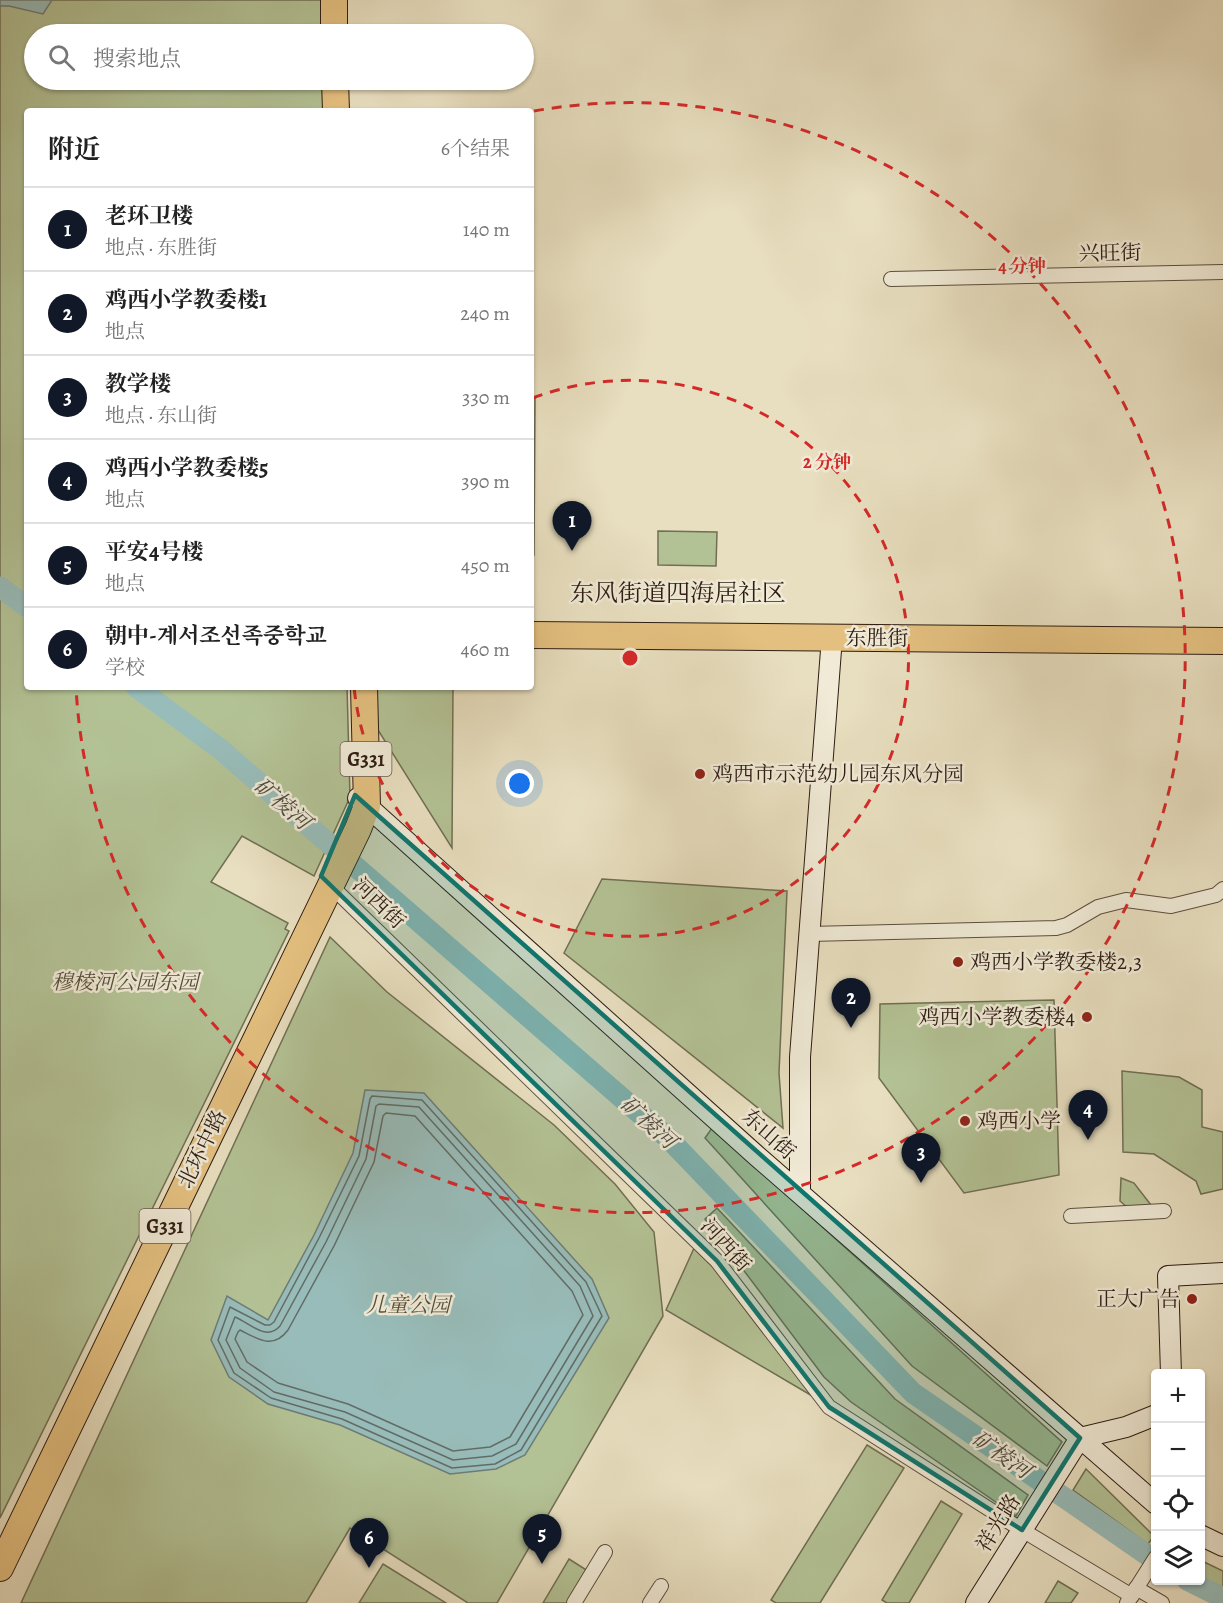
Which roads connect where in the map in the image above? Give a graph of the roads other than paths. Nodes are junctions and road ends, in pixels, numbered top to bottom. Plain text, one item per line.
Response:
1 (334, 0) edge
2 (349, 0) edge
3 (334, 24) edge
4 (350, 24) edge
5 (335, 90) edge
6 (351, 90) edge
7 (336, 108) edge
8 (352, 108) edge
9 (1223, 272) edge
10 (891, 279) dead end
11 (534, 634) edge
12 (832, 637) junction
13 (1223, 641) edge
14 (351, 690) edge
15 (364, 690) edge
16 (357, 812) junction
17 (326, 880) junction
18 (1223, 889) edge
19 (809, 934) junction
20 (800, 1193) junction
21 (1164, 1211) dead end
22 (1071, 1216) dead end
23 (1223, 1273) edge
24 (1172, 1369) edge
25 (1151, 1417) edge
26 (1080, 1438) junction
27 (1151, 1500) edge
28 (1022, 1530) junction
29 (1205, 1537) edge
30 (0, 1542) edge
31 (1223, 1546) edge
32 (605, 1552) dead end
33 (1151, 1564) edge
34 (0, 1568) edge
35 (661, 1586) dead end
36 (1132, 1596) edge
37 (574, 1603) edge
38 (651, 1603) edge
39 (976, 1603) edge
40 (1162, 1603) edge

1 - 3 highway
2 - 4 highway
5 - 7 highway
6 - 8 highway
9 - 10 street, 兴旺街
11 - 12 highway, 东胜街
12 - 13 highway, 东胜街
12 - 19 main road
14 - 16 highway, G331
15 - 16 highway, G331
16 - 17 highway, 北环中路 / G331
16 - 20 main road, 东山街
17 - 28 street, 河西街
17 - 30 highway, 北环中路 / G331
17 - 34 highway, 北环中路 / G331
18 - 19 street
19 - 20 main road
20 - 26 main road, 东山街
21 - 22 street
23 - 24 main road
25 - 26 main road
26 - 27 main road, 东山街
26 - 28 main road, 祥光路
28 - 36 street, 河西街
28 - 39 main road, 祥光路
29 - 31 main road
32 - 37 street
33 - 36 street
35 - 38 street
36 - 40 street, 河西街

